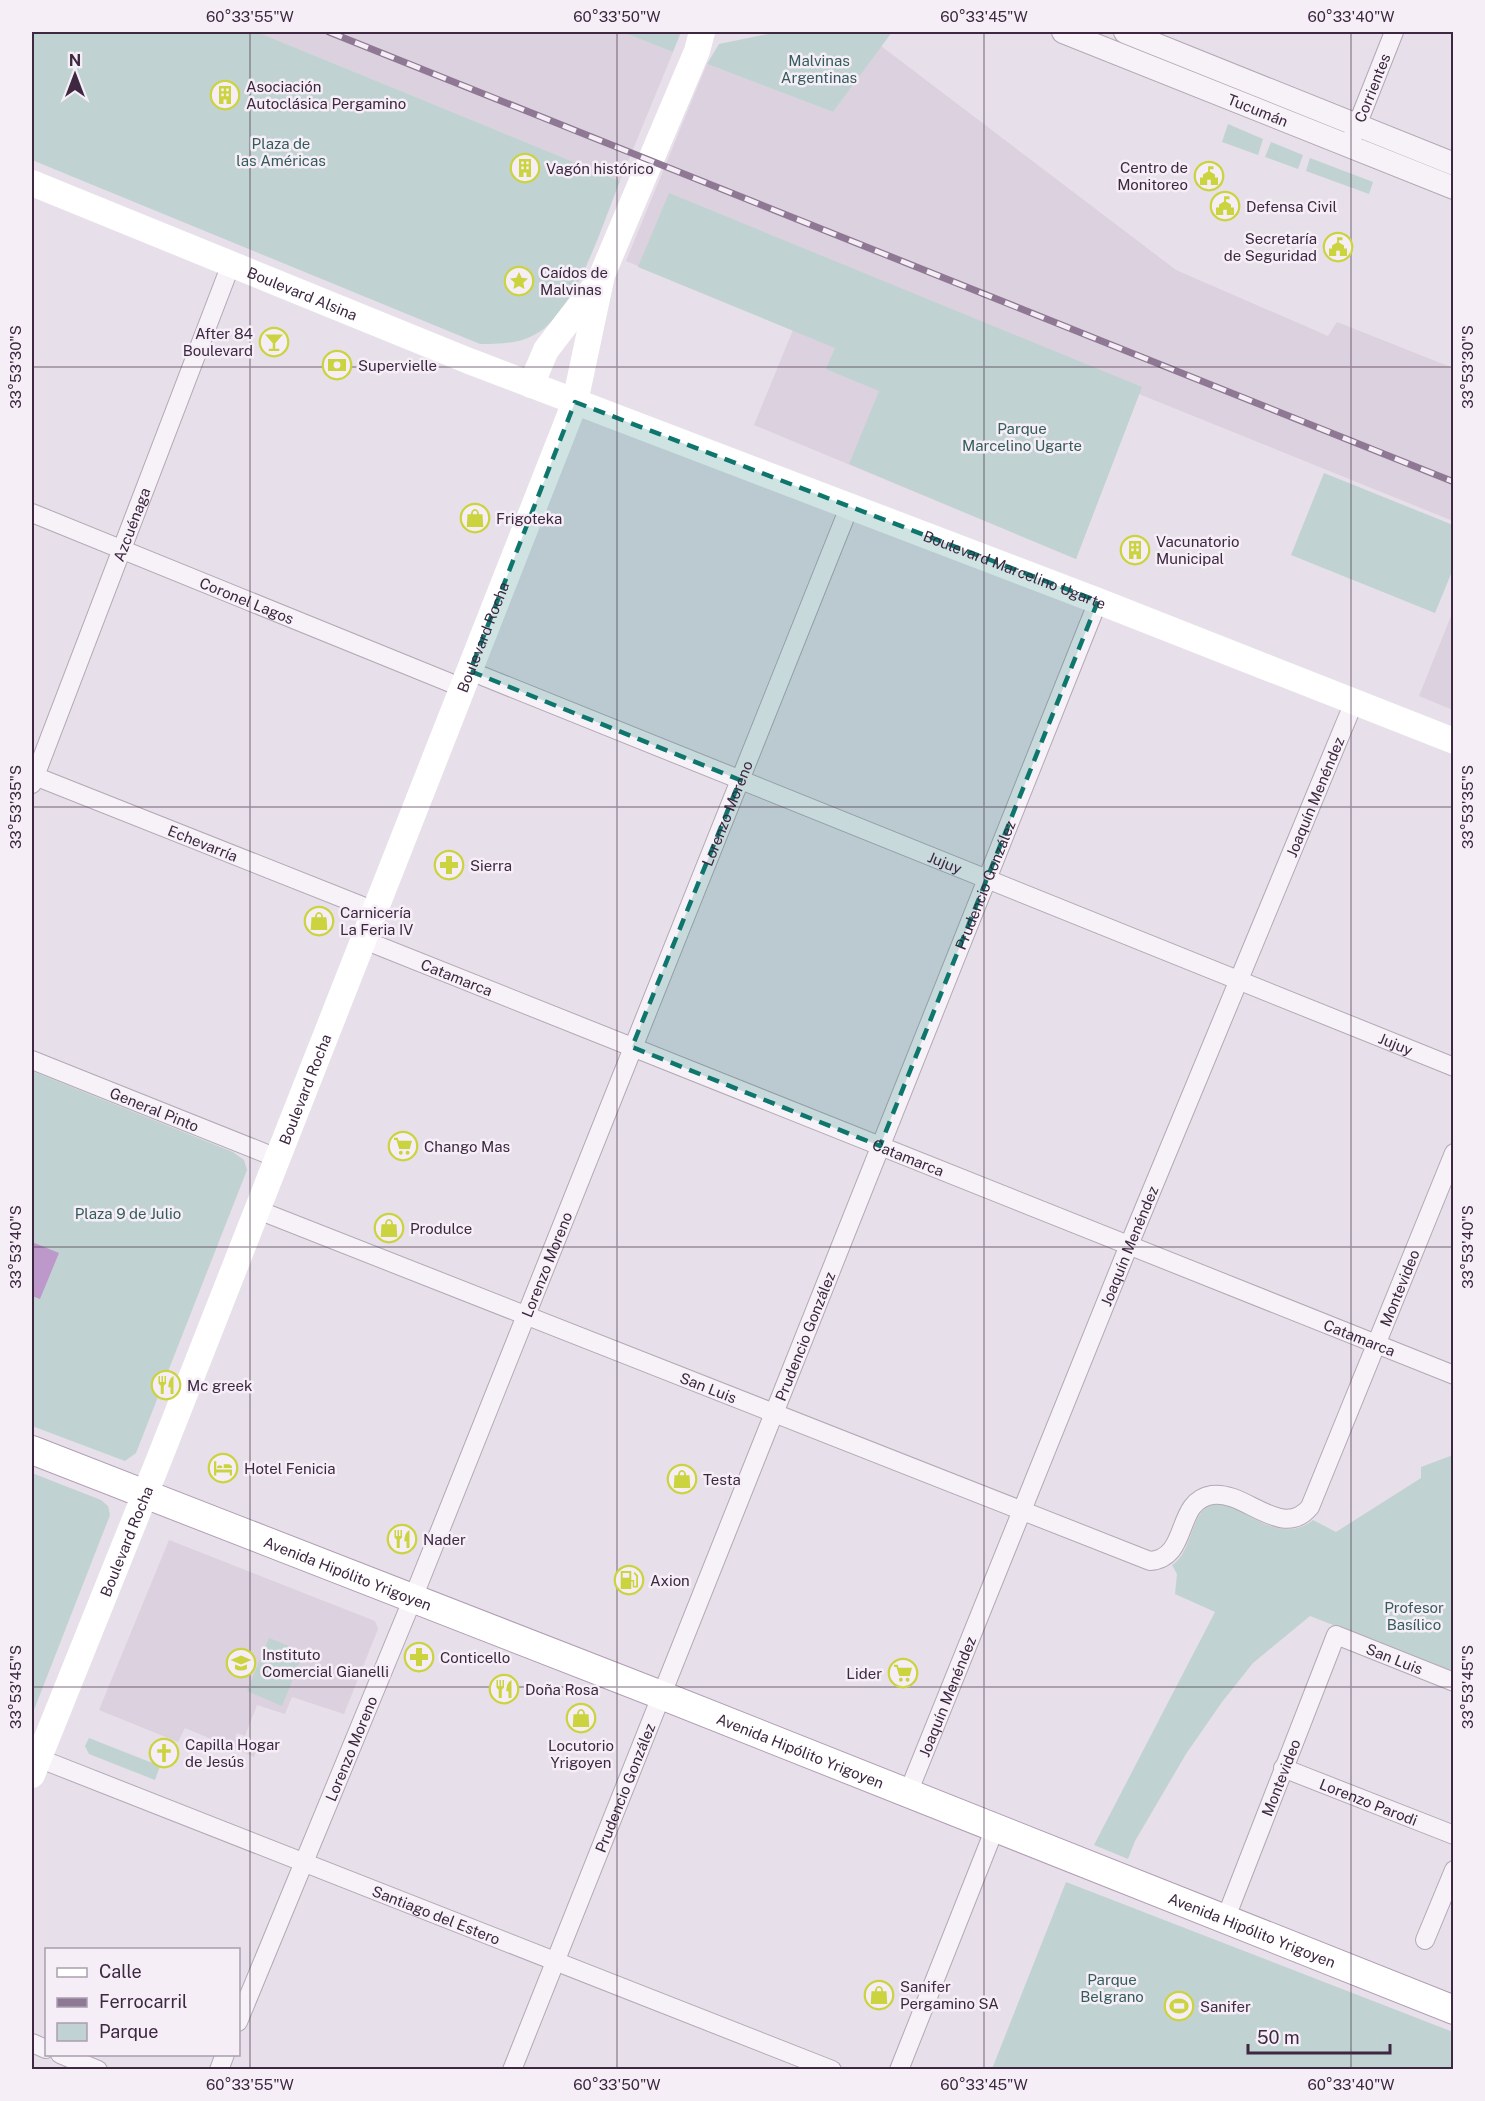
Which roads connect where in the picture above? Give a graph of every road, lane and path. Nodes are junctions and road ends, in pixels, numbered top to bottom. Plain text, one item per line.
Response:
1 (1065, 32) edge
2 (1125, 32) edge
3 (1394, 32) edge
4 (704, 38) edge
5 (1353, 136) junction
6 (1454, 165) edge
7 (32, 183) edge
8 (1454, 188) edge
9 (231, 264) junction
10 (602, 275) junction
11 (531, 385) junction
12 (575, 402) junction
13 (850, 505) junction
14 (32, 513) edge
15 (121, 550) junction
16 (1098, 601) junction
17 (466, 680) junction
18 (1354, 702) junction
19 (1454, 741) edge
20 (33, 778) edge
21 (740, 780) junction
22 (986, 878) junction
23 (375, 911) junction
24 (364, 940) junction
25 (1241, 980) junction
26 (632, 1047) junction
27 (32, 1060) edge
28 (1454, 1067) edge
29 (880, 1146) junction
30 (1454, 1154) edge
31 (277, 1158) junction
32 (258, 1210) junction
33 (1130, 1245) junction
34 (525, 1314) junction
35 (1377, 1344) junction
36 (1454, 1375) edge
37 (774, 1412) junction
38 (32, 1450) edge
39 (145, 1494) junction
40 (1021, 1510) junction
41 (1160, 1560) joint
42 (413, 1598) junction
43 (1336, 1635) joint
44 (1454, 1682) edge
45 (661, 1695) junction
46 (35, 1766) edge
47 (1283, 1768) junction
48 (908, 1793) junction
49 (995, 1827) junction
50 (1454, 1835) edge
51 (304, 1861) junction
52 (1454, 1870) edge
53 (1225, 1920) junction
54 (1425, 1940) dead end
55 (556, 1960) junction
56 (1454, 2010) edge
57 (240, 2017) edge
58 (63, 2056) edge
59 (225, 2056) edge
60 (98, 2070) edge
61 (219, 2070) edge
62 (512, 2070) edge
63 (832, 2070) edge
64 (899, 2070) edge

1 - 5 street, Tucumán
2 - 5 street, Tucumán
3 - 5 street, Corrientes
4 - 10 main road
5 - 6 street, Tucumán
5 - 8 street, Tucumán
7 - 9 main road, Boulevard Alsina
9 - 11 main road, Boulevard Alsina
9 - 15 street, Azcuénaga
10 - 11 main road
10 - 12 main road, Boulevard Rocha
11 - 12 main road, Boulevard Alsina
12 - 13 main road, Boulevard Marcelino Ugarte
12 - 17 main road, Boulevard Rocha
13 - 16 main road, Boulevard Marcelino Ugarte
13 - 21 street, Lorenzo Moreno
14 - 15 street, Coronel Lagos
15 - 17 street, Coronel Lagos
15 - 20 street, Azcuénaga
16 - 18 main road, Boulevard Marcelino Ugarte
16 - 22 street, Prudencio González
17 - 21 street, Jujuy
17 - 23 main road, Boulevard Rocha
18 - 19 main road, Boulevard Marcelino Ugarte
18 - 25 street, Joaquín Menéndez
20 - 23 street, Echevarría
21 - 22 street, Jujuy
21 - 26 street, Lorenzo Moreno
22 - 25 street, Jujuy
22 - 29 street, Prudencio González
23 - 24 main road, Boulevard Rocha
24 - 26 street, Catamarca
24 - 31 main road, Boulevard Rocha
25 - 28 street, Jujuy
25 - 33 street, Joaquín Menéndez
26 - 29 street, Catamarca
26 - 34 street, Lorenzo Moreno
27 - 31 street, General Pinto
29 - 33 street, Catamarca
29 - 37 street, Prudencio González
30 - 35 street, Montevideo
31 - 32 main road, Boulevard Rocha
32 - 34 street, San Luis
32 - 39 main road, Boulevard Rocha
33 - 35 street, Catamarca
33 - 40 street, Joaquín Menéndez
34 - 37 street, San Luis
34 - 42 street, Lorenzo Moreno
35 - 36 street, Catamarca
35 - 41 street, Montevideo
37 - 40 street, San Luis
37 - 45 street, Prudencio González
38 - 39 main road, Avenida Hipólito Yrigoyen
39 - 42 main road, Avenida Hipólito Yrigoyen
39 - 46 main road, Boulevard Rocha
40 - 41 street, San Luis
40 - 48 street, Joaquín Menéndez
42 - 45 main road, Avenida Hipólito Yrigoyen
42 - 51 street, Lorenzo Moreno
43 - 44 street, San Luis
43 - 47 street, Montevideo
45 - 48 main road, Avenida Hipólito Yrigoyen
45 - 55 street, Prudencio González
46 - 51 street, Santiago del Estero
47 - 50 street, Lorenzo Parodi
47 - 53 street, Montevideo
48 - 49 main road, Avenida Hipólito Yrigoyen
49 - 53 main road, Avenida Hipólito Yrigoyen
49 - 64 street
51 - 55 street, Santiago del Estero
51 - 57 street, Lorenzo Moreno
52 - 54 street
53 - 56 main road, Avenida Hipólito Yrigoyen
55 - 62 street, Prudencio González
55 - 63 street, Santiago del Estero
58 - 60 street
59 - 61 street

